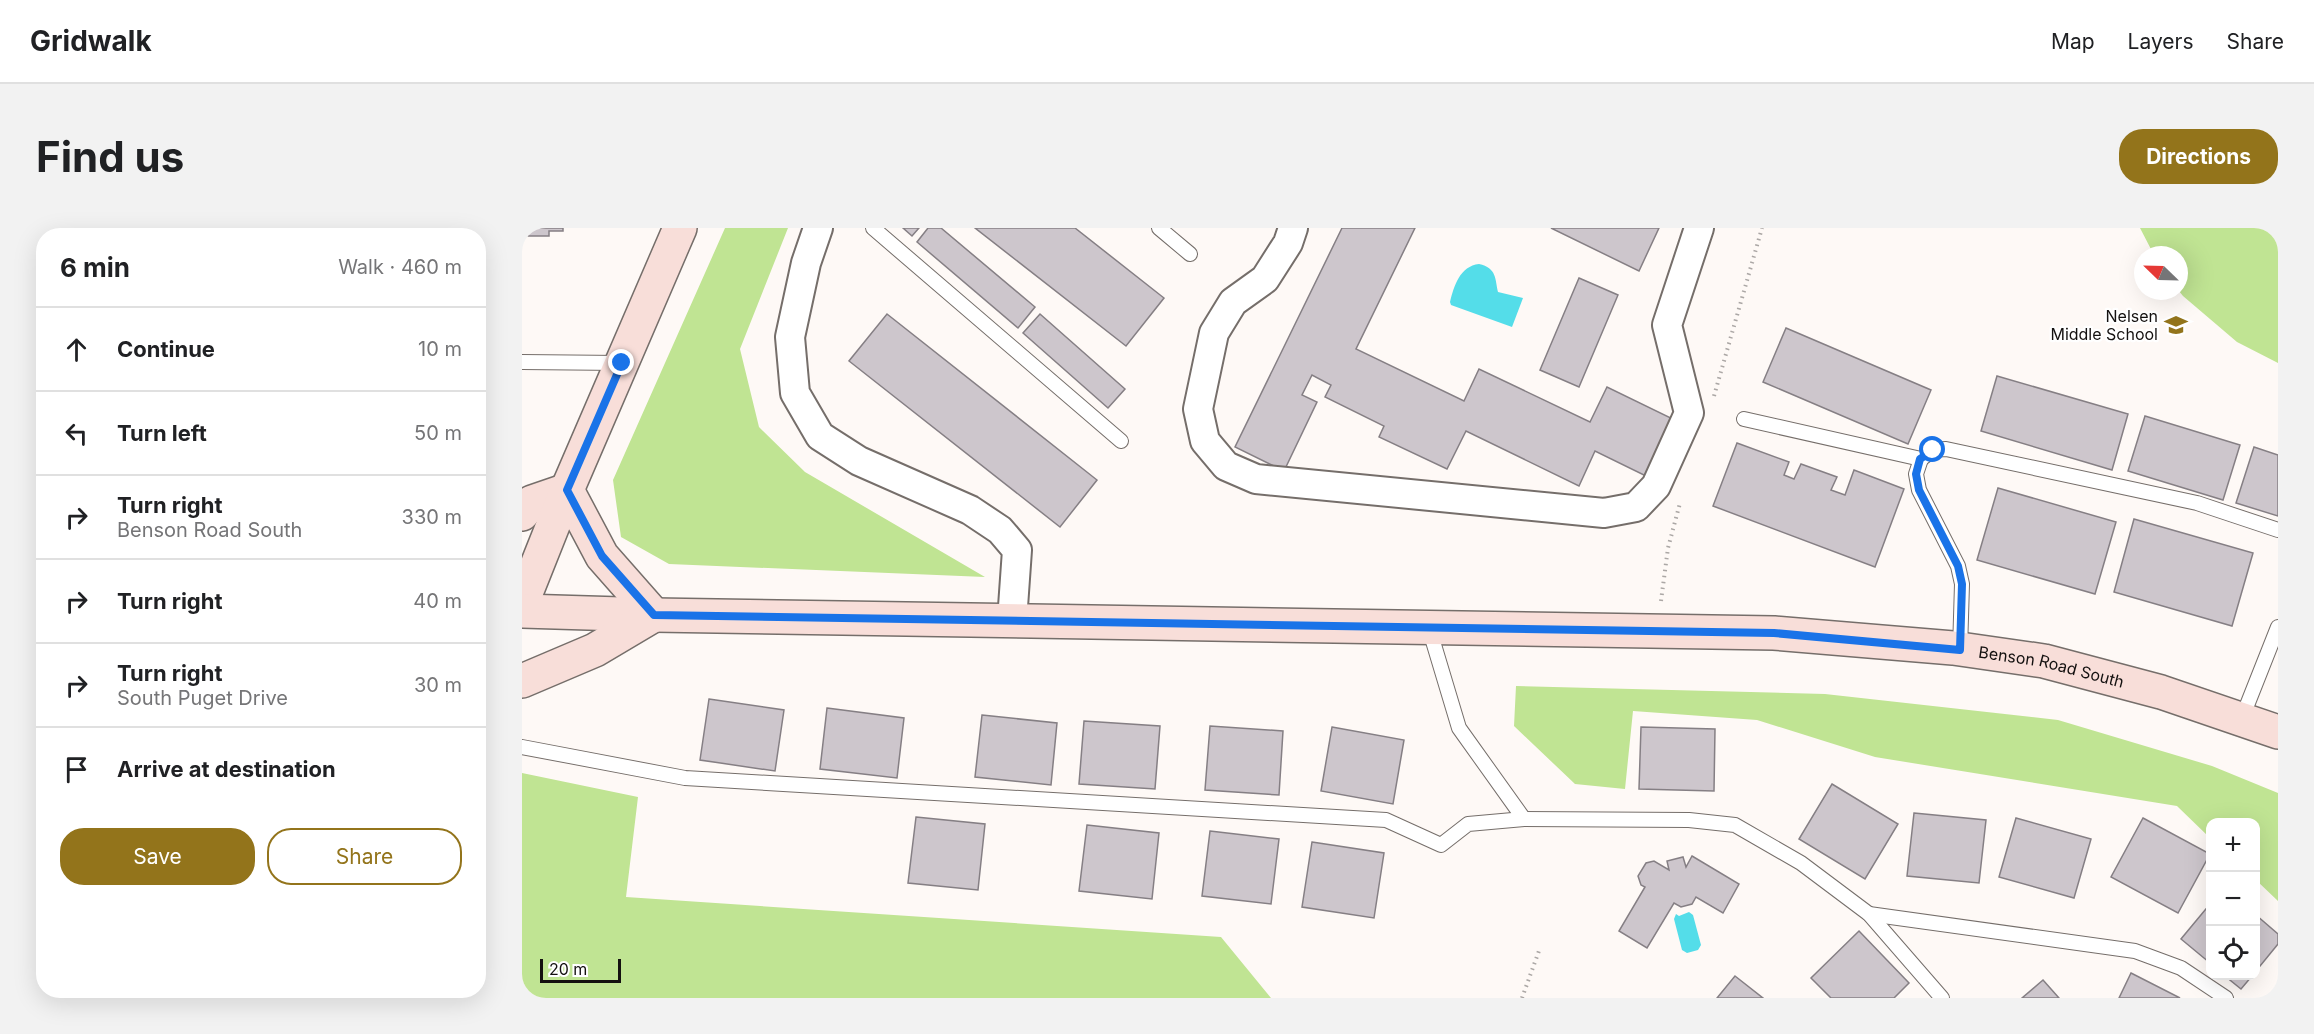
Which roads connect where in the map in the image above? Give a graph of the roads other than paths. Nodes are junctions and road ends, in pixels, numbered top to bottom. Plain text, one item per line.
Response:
1 (680, 228) edge
2 (819, 228) edge
3 (873, 228) edge
4 (1159, 228) edge
5 (1293, 228) edge
6 (1699, 228) edge
7 (1190, 254) dead end
8 (522, 362) edge
9 (622, 363) junction
10 (1744, 419) dead end
11 (1121, 441) dead end
12 (1920, 459) junction
13 (567, 490) junction
14 (522, 514) edge
15 (2278, 530) edge
16 (522, 603) edge
17 (522, 611) edge
18 (654, 615) junction
19 (1012, 621) junction
20 (2278, 627) edge
21 (1429, 628) junction
22 (1960, 650) junction
23 (522, 681) edge
24 (2242, 718) junction
25 (2278, 732) edge
26 (522, 747) edge
27 (1524, 819) junction
28 (1869, 914) junction
29 (1941, 998) edge
30 (2226, 998) edge

1 - 9 street
2 - 19 street
3 - 11 lane
4 - 7 lane
5 - 6 street
8 - 9 lane
9 - 13 street
10 - 12 lane
12 - 15 lane
12 - 22 lane
13 - 14 street
13 - 16 street
13 - 18 street
17 - 18 street, Benson Road South
18 - 19 street, Benson Road South
18 - 23 street
19 - 21 street, Benson Road South
20 - 24 lane
21 - 22 street, Benson Road South
21 - 27 lane
22 - 24 street, Benson Road South
24 - 25 street, Benson Road South
26 - 27 lane
27 - 28 lane
28 - 29 lane
28 - 30 lane

